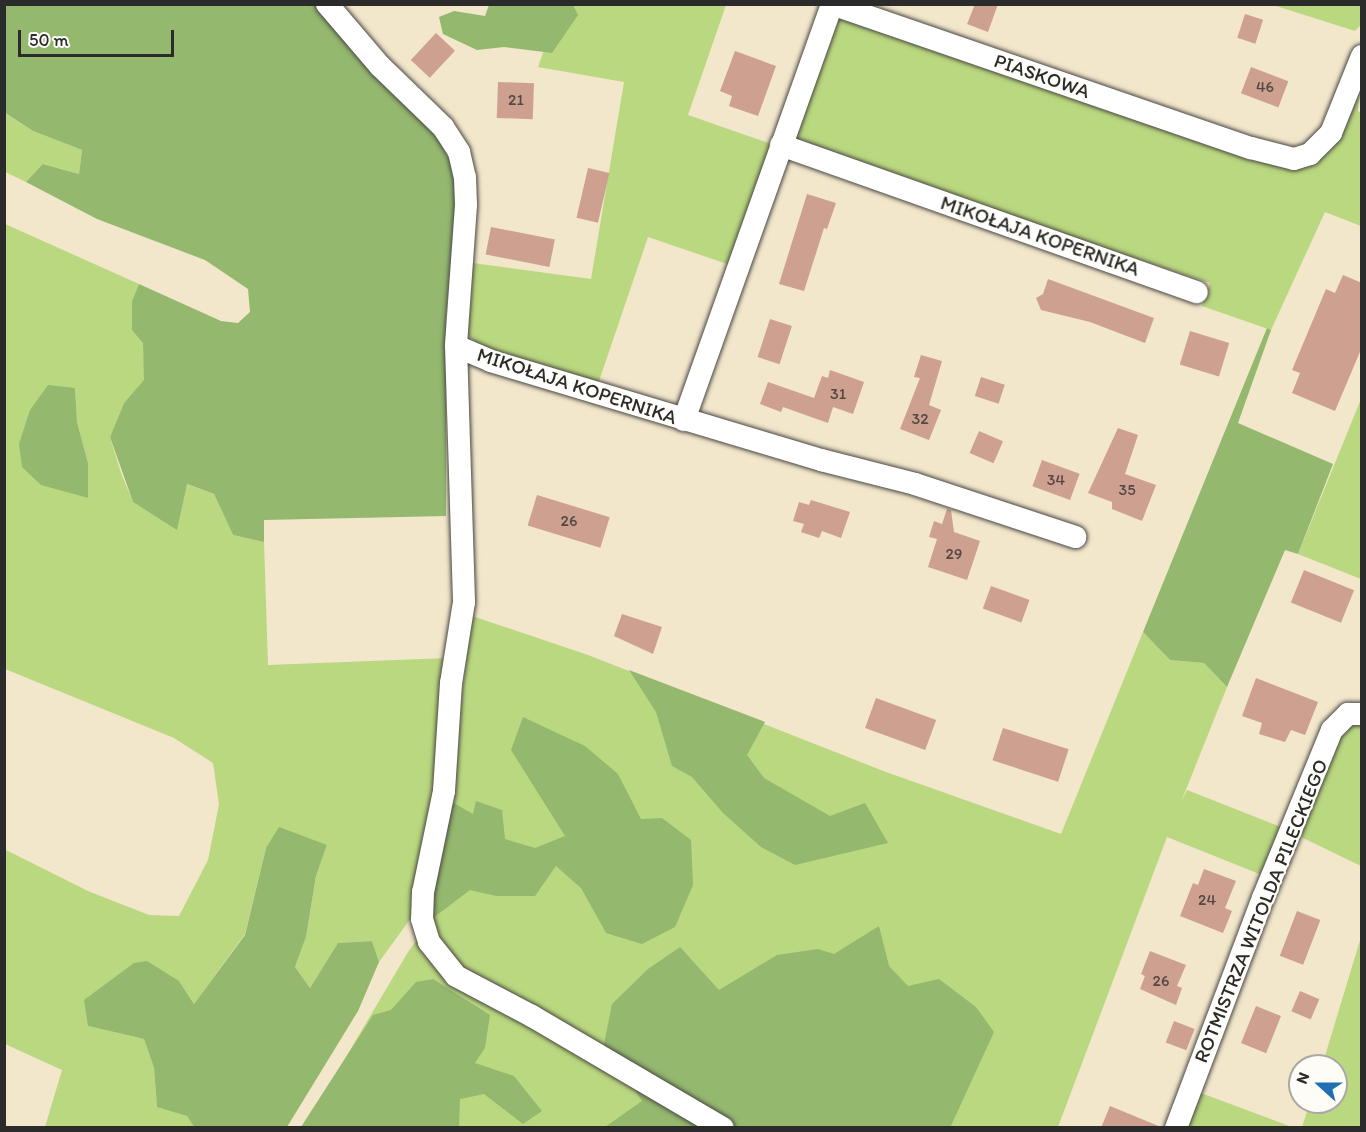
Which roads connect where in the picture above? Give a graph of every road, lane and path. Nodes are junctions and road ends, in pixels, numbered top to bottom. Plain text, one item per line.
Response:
1 (327, 4) edge
2 (832, 4) edge
3 (1362, 56) edge
4 (781, 145) junction
5 (1197, 292) dead end
6 (456, 346) junction
7 (684, 420) junction
8 (1075, 537) dead end
9 (1362, 714) edge
10 (723, 1128) edge
11 (1176, 1128) edge

1 - 6 street, MIKOŁAJA KOPERNIKA
2 - 3 street, PIASKOWA
2 - 4 street
4 - 5 street, MIKOŁAJA KOPERNIKA
4 - 7 street
6 - 7 street, MIKOŁAJA KOPERNIKA
6 - 10 street
7 - 8 street, MIKOŁAJA KOPERNIKA
9 - 11 street, ROTMISTRZA WITOLDA PILECKIEGO

